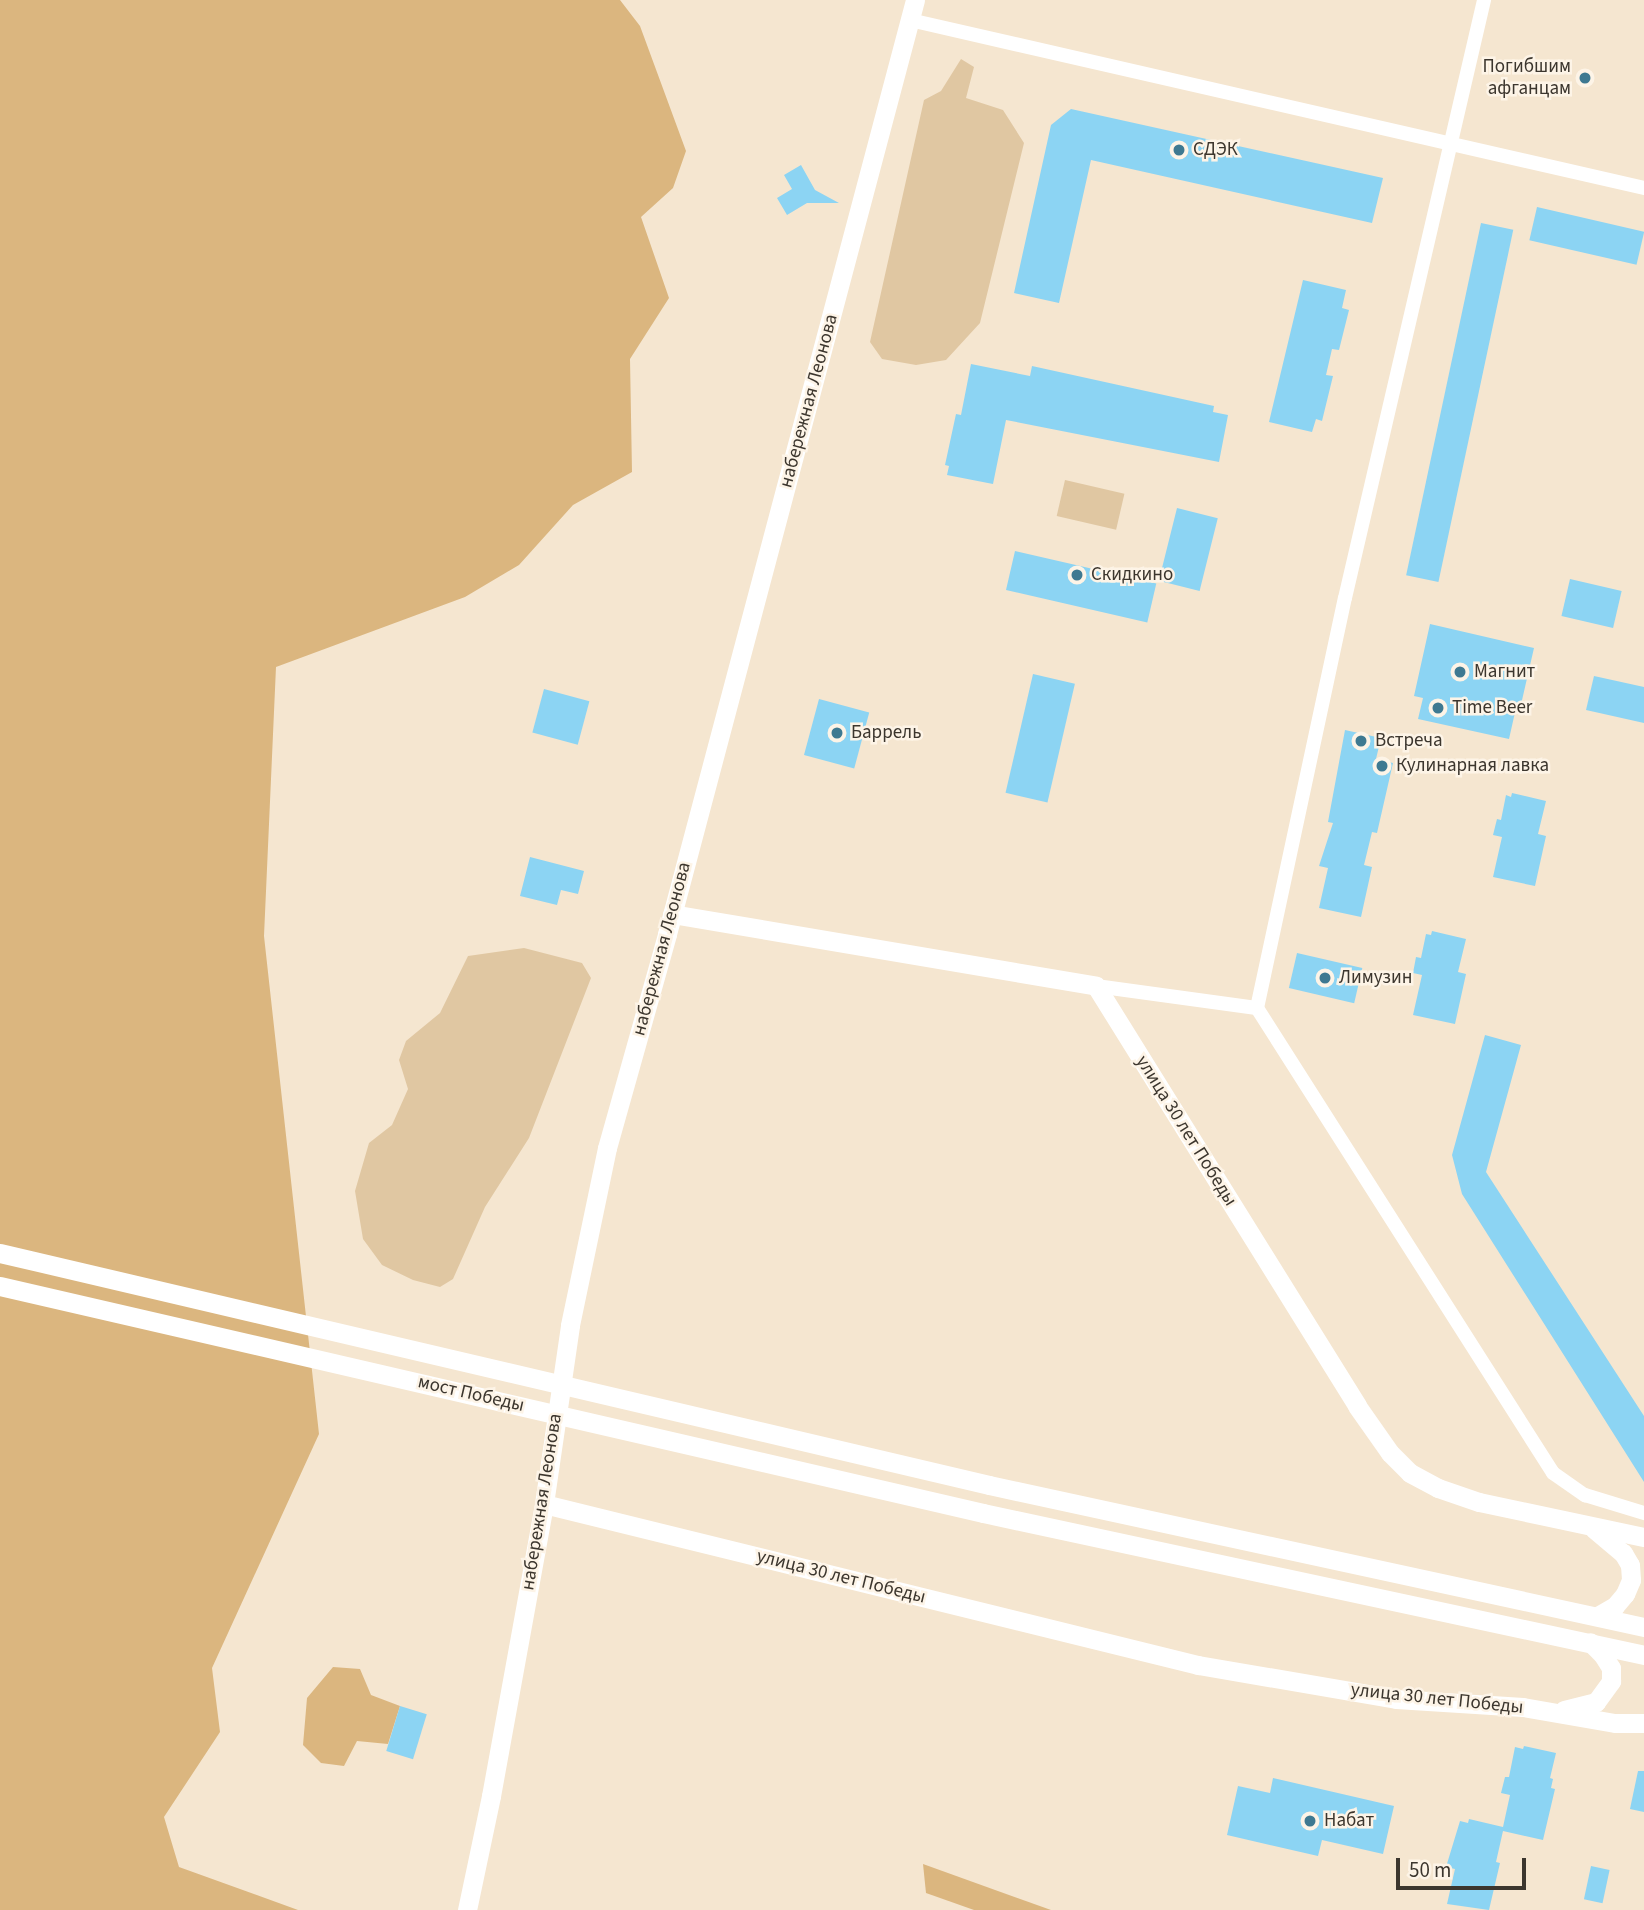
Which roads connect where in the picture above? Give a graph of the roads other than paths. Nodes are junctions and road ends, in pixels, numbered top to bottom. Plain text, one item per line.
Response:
1 (915, 0) edge
2 (1484, 0) edge
3 (910, 20) junction
4 (1451, 144) junction
5 (1644, 188) edge
6 (672, 914) junction
7 (1096, 986) junction
8 (1257, 1008) junction
9 (0, 1254) edge
10 (0, 1286) edge
11 (544, 1504) junction
12 (1644, 1513) edge
13 (1593, 1528) junction
14 (1644, 1537) edge
15 (1598, 1616) junction
16 (1644, 1627) edge
17 (1589, 1642) junction
18 (1644, 1655) edge
19 (1553, 1712) junction
20 (1644, 1723) edge
21 (467, 1910) edge

1 - 3 main road, набережная Леонова
2 - 4 street
3 - 4 street
3 - 6 main road, набережная Леонова
4 - 5 street
4 - 8 street
6 - 7 main road
6 - 11 main road, набережная Леонова
7 - 8 street
7 - 13 main road, улица 30 лет Победы
8 - 12 street
9 - 15 main road
10 - 17 main road, мост Победы
11 - 19 main road, улица 30 лет Победы
11 - 21 main road, набережная Леонова
13 - 14 main road, улица 30 лет Победы
13 - 15 main road
15 - 16 main road
17 - 18 main road
17 - 19 main road
19 - 20 main road, улица 30 лет Победы

